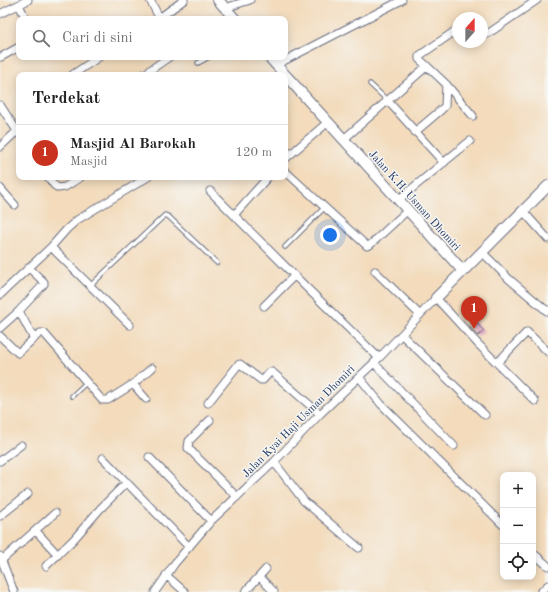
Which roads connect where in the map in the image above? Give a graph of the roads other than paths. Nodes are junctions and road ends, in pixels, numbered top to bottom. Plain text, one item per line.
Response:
1 (28, 0) edge
2 (150, 0) edge
3 (184, 0) edge
4 (218, 0) edge
5 (250, 0) edge
6 (402, 0) edge
7 (538, 0) edge
8 (19, 5) junction
9 (225, 8) junction
10 (0, 14) edge
11 (24, 16) edge
12 (158, 16) edge
13 (163, 16) edge
14 (232, 16) edge
15 (488, 33) edge
16 (452, 34) edge
17 (16, 49) edge
18 (1, 57) edge
19 (288, 59) edge
20 (94, 60) edge
21 (165, 60) edge
22 (204, 60) edge
23 (272, 60) edge
24 (286, 60) edge
25 (198, 63) dead end
26 (276, 65) junction
27 (427, 66) junction
28 (76, 72) edge
29 (147, 72) edge
30 (281, 72) edge
31 (288, 83) edge
32 (370, 84) dead end
33 (446, 84) junction
34 (387, 100) junction
35 (0, 106) edge
36 (473, 116) dead end
37 (328, 122) junction
38 (16, 130) edge
39 (415, 132) junction
40 (16, 135) edge
41 (344, 139) junction
42 (470, 141) dead end
43 (0, 147) edge
44 (288, 156) edge
45 (444, 163) junction
46 (288, 174) edge
47 (50, 180) edge
48 (76, 180) edge
49 (143, 180) edge
50 (265, 180) edge
51 (548, 186) edge
52 (0, 188) edge
53 (210, 191) dead end
54 (398, 200) junction
55 (15, 205) dead end
56 (324, 208) junction
57 (408, 210) junction
58 (523, 211) junction
59 (234, 215) junction
60 (548, 239) edge
61 (51, 247) junction
62 (284, 247) dead end
63 (482, 252) junction
64 (217, 263) dead end
65 (29, 268) junction
66 (375, 271) dead end
67 (463, 271) junction
68 (294, 276) junction
69 (90, 286) junction
70 (0, 295) edge
71 (436, 298) junction
72 (264, 306) dead end
73 (19, 311) junction
74 (547, 311) edge
75 (420, 315) junction
76 (130, 325) dead end
77 (0, 328) edge
78 (402, 335) junction
79 (0, 336) edge
80 (34, 338) junction
81 (548, 352) edge
82 (377, 360) junction
83 (497, 363) junction
84 (152, 368) dead end
85 (359, 377) junction
86 (87, 382) junction
87 (133, 384) junction
88 (72, 396) dead end
89 (146, 399) dead end
90 (535, 401) dead end
91 (208, 402) dead end
92 (320, 414) junction
93 (485, 415) dead end
94 (210, 420) dead end
95 (21, 445) dead end
96 (454, 446) dead end
97 (149, 457) dead end
98 (103, 458) dead end
99 (0, 462) edge
100 (274, 462) junction
101 (127, 482) junction
102 (28, 494) dead end
103 (237, 497) junction
104 (55, 513) dead end
105 (0, 516) edge
106 (211, 521) junction
107 (500, 522) edge
108 (36, 531) junction
109 (189, 547) junction
110 (359, 548) dead end
111 (58, 555) junction
112 (536, 556) edge
113 (1, 558) edge
114 (46, 566) dead end
115 (548, 566) edge
116 (266, 569) dead end
117 (166, 575) junction
118 (260, 576) junction
119 (548, 585) edge
120 (14, 592) edge
121 (155, 592) edge
122 (185, 592) edge
123 (245, 592) edge
124 (274, 592) edge
125 (541, 592) edge

1 - 8 street
2 - 12 street
3 - 13 street
4 - 9 main road
5 - 9 street
6 - 19 street
7 - 15 street
8 - 10 street
8 - 11 street
9 - 14 main road
16 - 27 street
17 - 18 street
20 - 28 street
21 - 29 street
22 - 25 lane
23 - 26 main road, Jalan K.H. Usman Dhomiri
24 - 26 street
26 - 30 main road, Jalan K.H. Usman Dhomiri
27 - 33 street
27 - 34 street
31 - 37 main road, Jalan K.H. Usman Dhomiri
32 - 34 lane
33 - 36 street
33 - 39 street
34 - 39 street
34 - 41 street
35 - 38 street
37 - 41 main road, Jalan K.H. Usman Dhomiri
37 - 44 street
39 - 45 street
40 - 43 street
41 - 54 main road, Jalan K.H. Usman Dhomiri
42 - 45 street
45 - 54 street
46 - 56 street
47 - 48 street
49 - 61 street
50 - 59 street
51 - 58 main road
52 - 55 street
53 - 59 street
54 - 57 main road, Jalan K.H. Usman Dhomiri
56 - 57 street
56 - 62 lane
57 - 67 main road, Jalan K.H. Usman Dhomiri
58 - 60 street
58 - 63 main road
59 - 68 street
61 - 65 street
61 - 69 street
63 - 67 main road
63 - 74 street
64 - 69 lane
65 - 70 street
65 - 73 street
66 - 75 street
67 - 71 main road, Jalan Kyai Haji Usman Dhomiri
68 - 72 street
68 - 82 street
69 - 76 street
71 - 75 street, Jalan Kyai Haji Usman Dhomiri
71 - 83 street
73 - 77 street
73 - 80 street
75 - 78 street, Jalan Kyai Haji Usman Dhomiri
78 - 82 street, Jalan Kyai Haji Usman Dhomiri
78 - 93 street
79 - 80 street
80 - 86 street
81 - 83 street
82 - 85 street, Jalan Kyai Haji Usman Dhomiri
82 - 96 street
83 - 90 street
84 - 87 street
85 - 92 street, Jalan Kyai Haji Usman Dhomiri
85 - 107 street
86 - 87 street
86 - 88 lane
87 - 89 street
91 - 92 street
92 - 100 street, Jalan Kyai Haji Usman Dhomiri
94 - 103 street
95 - 99 street
97 - 106 street
98 - 101 street
100 - 103 street, Jalan Kyai Haji Usman Dhomiri
100 - 110 street
101 - 109 street
101 - 111 street
102 - 105 street
103 - 106 street, Jalan Kyai Haji Usman Dhomiri
104 - 108 street
106 - 109 street, Jalan Kyai Haji Usman Dhomiri
108 - 111 street
108 - 113 street
109 - 117 street, Jalan Kyai Haji Usman Dhomiri
111 - 114 street
112 - 115 street
113 - 120 street
116 - 118 street
117 - 121 street, Jalan Kyai Haji Usman Dhomiri
117 - 122 street
118 - 123 street
118 - 124 street
119 - 125 street

